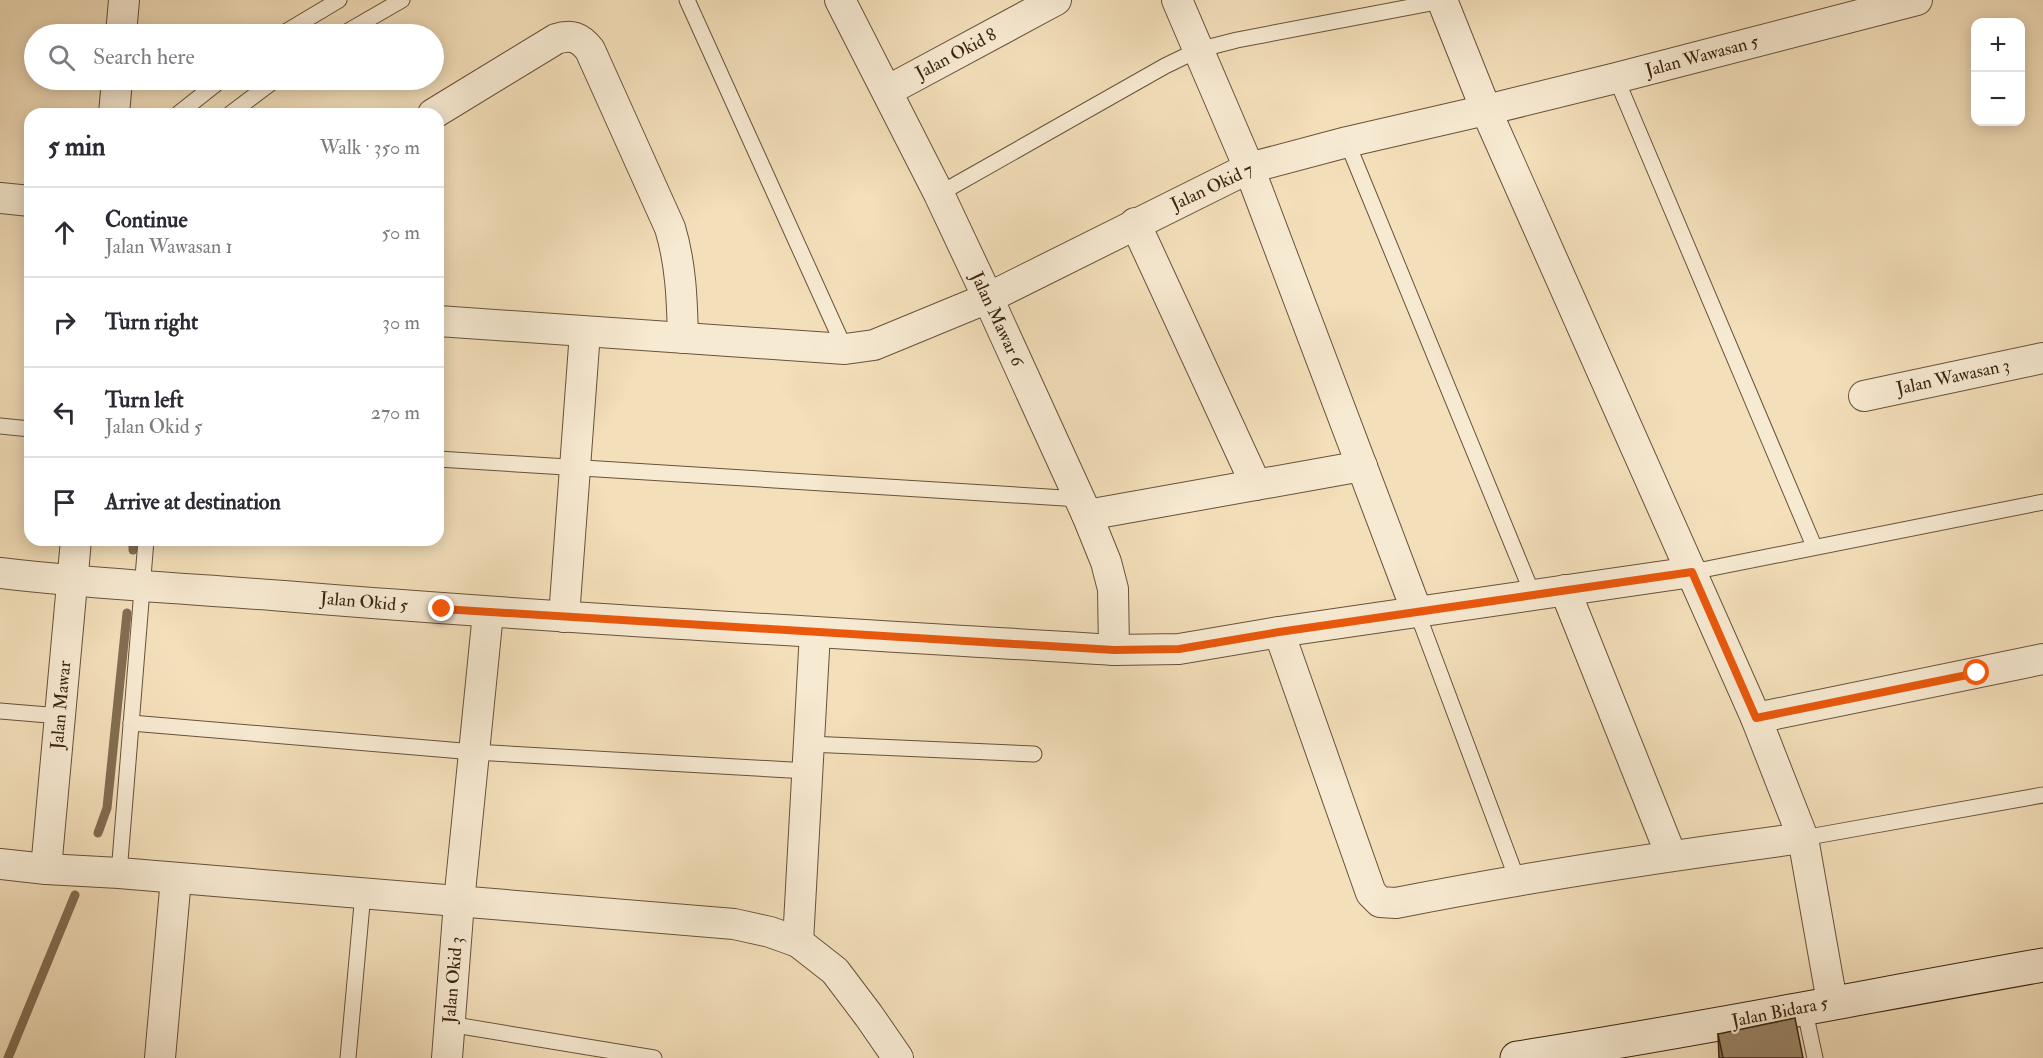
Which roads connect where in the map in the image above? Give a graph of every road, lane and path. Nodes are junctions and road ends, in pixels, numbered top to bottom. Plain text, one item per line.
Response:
1 (124, 0) edge
2 (339, 0) edge
3 (402, 0) edge
4 (687, 0) edge
5 (840, 0) edge
6 (1056, 0) edge
7 (1177, 0) edge
8 (1442, 0) edge
9 (1917, 0) edge
10 (122, 24) edge
11 (299, 24) edge
12 (360, 24) edge
13 (1198, 50) junction
14 (1616, 78) junction
15 (116, 90) edge
16 (208, 90) edge
17 (262, 90) edge
18 (887, 91) junction
19 (115, 108) edge
20 (186, 108) edge
21 (238, 108) edge
22 (443, 108) edge
23 (1486, 110) junction
24 (1347, 142) junction
25 (1249, 168) junction
26 (939, 194) junction
27 (0, 198) edge
28 (24, 200) edge
29 (1135, 223) junction
30 (988, 298) junction
31 (444, 321) edge
32 (585, 332) junction
33 (683, 338) junction
34 (845, 349) junction
35 (2043, 358) edge
36 (1864, 396) dead end
37 (0, 426) edge
38 (24, 428) edge
39 (444, 459) edge
40 (1362, 466) junction
41 (575, 469) junction
42 (1256, 485) junction
43 (2043, 502) edge
44 (1083, 507) junction
45 (75, 546) edge
46 (145, 546) edge
47 (1814, 546) junction
48 (1692, 572) junction
49 (0, 573) edge
50 (72, 582) junction
51 (142, 585) junction
52 (1565, 590) junction
53 (1533, 595) junction
54 (488, 612) junction
55 (1417, 612) junction
56 (564, 617) junction
57 (815, 632) junction
58 (1279, 632) junction
59 (1114, 650) junction
60 (2043, 659) edge
61 (0, 711) edge
62 (60, 716) junction
63 (1756, 718) junction
64 (131, 723) junction
65 (474, 752) junction
66 (1034, 754) dead end
67 (808, 758) junction
68 (2043, 795) edge
69 (1803, 838) junction
70 (1671, 855) junction
71 (0, 864) edge
72 (46, 869) junction
73 (118, 873) junction
74 (176, 878) junction
75 (1517, 879) junction
76 (363, 893) junction
77 (459, 902) junction
78 (798, 942) junction
79 (2043, 965) edge
80 (1818, 1004) junction
81 (449, 1024) junction
82 (1621, 1050) edge
83 (160, 1058) edge
84 (348, 1058) edge
85 (447, 1058) edge
86 (654, 1058) edge
87 (898, 1058) edge
88 (1517, 1058) edge
89 (1815, 1058) edge

1 - 10 street
2 - 11 lane
3 - 12 lane
4 - 34 lane
5 - 18 street, Jalan Mawar 6
6 - 18 street, Jalan Okid 8
7 - 13 street
8 - 13 lane
8 - 23 street
9 - 14 street, Jalan Wawasan 5
13 - 25 street
13 - 26 lane
14 - 23 street, Jalan Wawasan 5
14 - 47 lane
15 - 19 street
16 - 20 lane
17 - 21 lane
18 - 26 street, Jalan Mawar 6
22 - 33 street
23 - 24 street, Jalan Okid 7
23 - 48 street
24 - 25 street, Jalan Okid 7
24 - 53 lane
25 - 29 street, Jalan Okid 7
25 - 40 street
26 - 30 street, Jalan Mawar 6
27 - 28 street
29 - 30 street, Jalan Okid 7
29 - 42 street
30 - 34 street, Jalan Okid 7
30 - 44 street, Jalan Mawar 6
31 - 32 street, Jalan Okid 7
32 - 33 street, Jalan Okid 7
32 - 41 street
33 - 34 street, Jalan Okid 7
35 - 36 street, Jalan Wawasan 3
37 - 38 lane
39 - 41 lane
40 - 42 street
40 - 55 street
41 - 44 lane
41 - 56 street
42 - 44 street
43 - 47 lane
44 - 59 street, Jalan Mawar 6
45 - 50 street, Jalan Mawar
46 - 51 lane
47 - 48 lane
48 - 52 street, Jalan Okid 5
48 - 63 street
49 - 50 street, Jalan Okid 5
50 - 51 street, Jalan Okid 5
50 - 62 street, Jalan Mawar
51 - 54 street, Jalan Okid 5
51 - 64 lane
52 - 53 street, Jalan Okid 5
52 - 70 street
53 - 55 street, Jalan Okid 5
54 - 56 street, Jalan Okid 5
54 - 65 street, Jalan Okid 3
55 - 58 street, Jalan Okid 5
55 - 75 lane
56 - 57 street, Jalan Okid 5
57 - 59 street, Jalan Okid 5
57 - 67 street
58 - 59 street, Jalan Okid 5
58 - 75 street
60 - 63 street
61 - 62 lane
62 - 72 street, Jalan Mawar
63 - 69 street
64 - 65 lane
64 - 73 lane
65 - 67 lane
65 - 77 street, Jalan Okid 3
66 - 67 lane
67 - 78 street
68 - 69 lane
69 - 70 street
69 - 80 street
70 - 75 street
71 - 72 street
72 - 73 street
73 - 74 street
74 - 76 street
74 - 83 street
76 - 77 street
76 - 84 lane
77 - 78 street
77 - 81 street, Jalan Okid 3
78 - 87 street
79 - 80 street, Jalan Bidara 5
80 - 82 street, Jalan Bidara 5
80 - 89 lane
81 - 85 street, Jalan Okid 3
81 - 86 lane
82 - 88 street, Jalan Bidara 5

